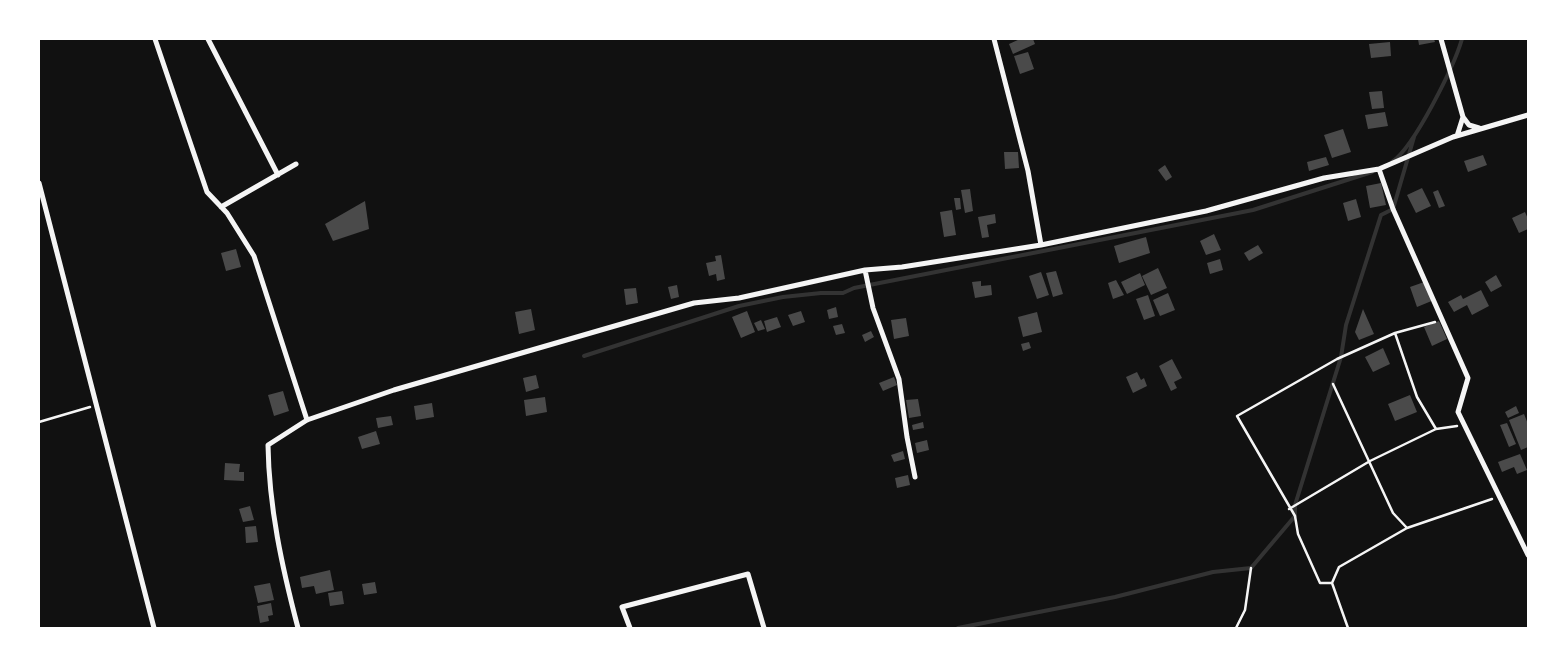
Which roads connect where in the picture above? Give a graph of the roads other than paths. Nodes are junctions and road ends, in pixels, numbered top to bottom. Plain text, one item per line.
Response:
1 (155, 39) edge
2 (208, 39) edge
3 (994, 39) edge
4 (1441, 39) edge
5 (1528, 115) edge
6 (1463, 117) junction
7 (1480, 129) junction
8 (1457, 136) junction
9 (296, 164) dead end
10 (1379, 169) junction
11 (278, 175) junction
12 (39, 183) edge
13 (221, 207) junction
14 (1041, 245) junction
15 (865, 270) junction
16 (307, 420) junction
17 (915, 477) dead end
18 (1528, 555) edge
19 (154, 628) edge
20 (298, 628) edge
21 (630, 628) edge
22 (764, 628) edge

1 - 13 street
2 - 11 street
3 - 14 street
4 - 6 street
5 - 7 street
6 - 7 street
6 - 8 street
7 - 8 street
8 - 10 street
9 - 11 street
10 - 14 street
10 - 18 street
11 - 13 street
12 - 19 street
13 - 16 street
14 - 15 street
15 - 16 street
15 - 17 street
16 - 20 street
21 - 22 street

